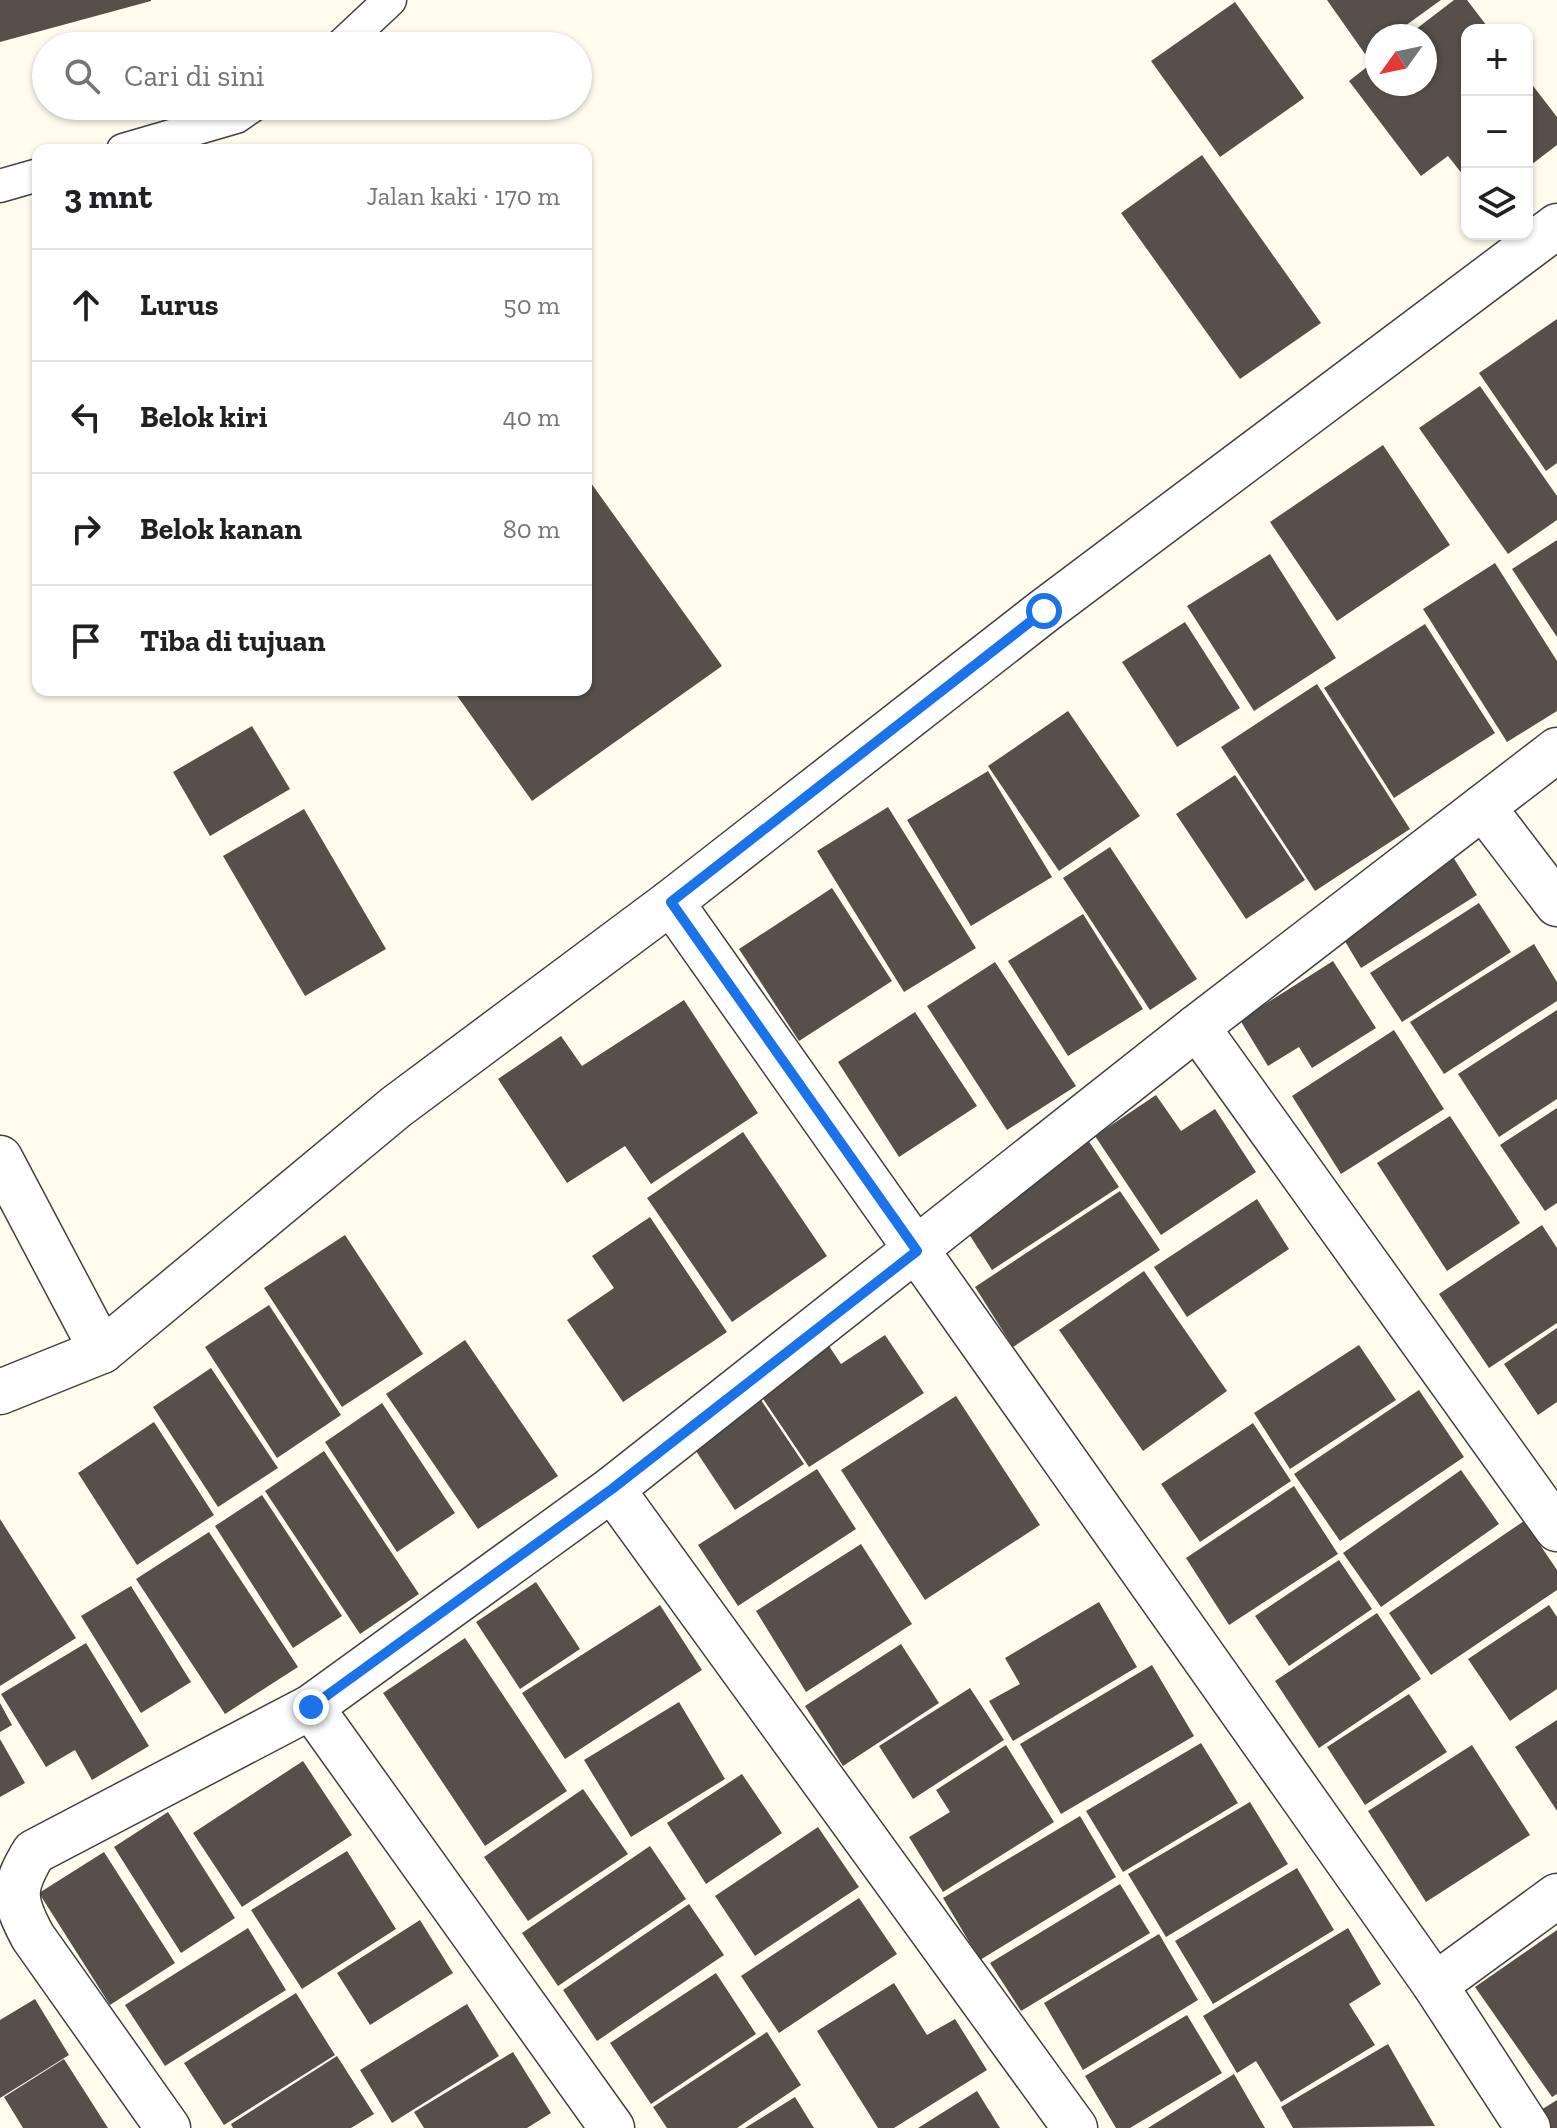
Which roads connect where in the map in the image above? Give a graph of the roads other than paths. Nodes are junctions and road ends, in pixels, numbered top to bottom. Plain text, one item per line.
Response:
1 (390, 0) edge
2 (356, 32) edge
3 (226, 120) edge
4 (144, 144) edge
5 (32, 177) edge
6 (0, 186) edge
7 (1557, 226) edge
8 (1557, 750) edge
9 (1483, 807) junction
10 (671, 902) junction
11 (1557, 904) edge
12 (1197, 1027) junction
13 (0, 1158) edge
14 (917, 1251) junction
15 (102, 1351) junction
16 (0, 1392) edge
17 (612, 1489) junction
18 (1557, 1529) edge
19 (311, 1707) junction
20 (1557, 1896) edge
21 (1435, 1985) junction
22 (168, 2128) edge
23 (612, 2128) edge
24 (1075, 2128) edge
25 (1528, 2128) edge

1 - 2 lane
3 - 4 lane
5 - 6 lane
7 - 10 street
8 - 9 street
9 - 11 street
9 - 12 street
10 - 14 street
10 - 15 street
12 - 14 street
12 - 18 street
13 - 15 street
14 - 17 street
14 - 21 street
15 - 16 street
17 - 19 street
17 - 24 street
19 - 22 street
19 - 23 street
20 - 21 street
21 - 25 street

